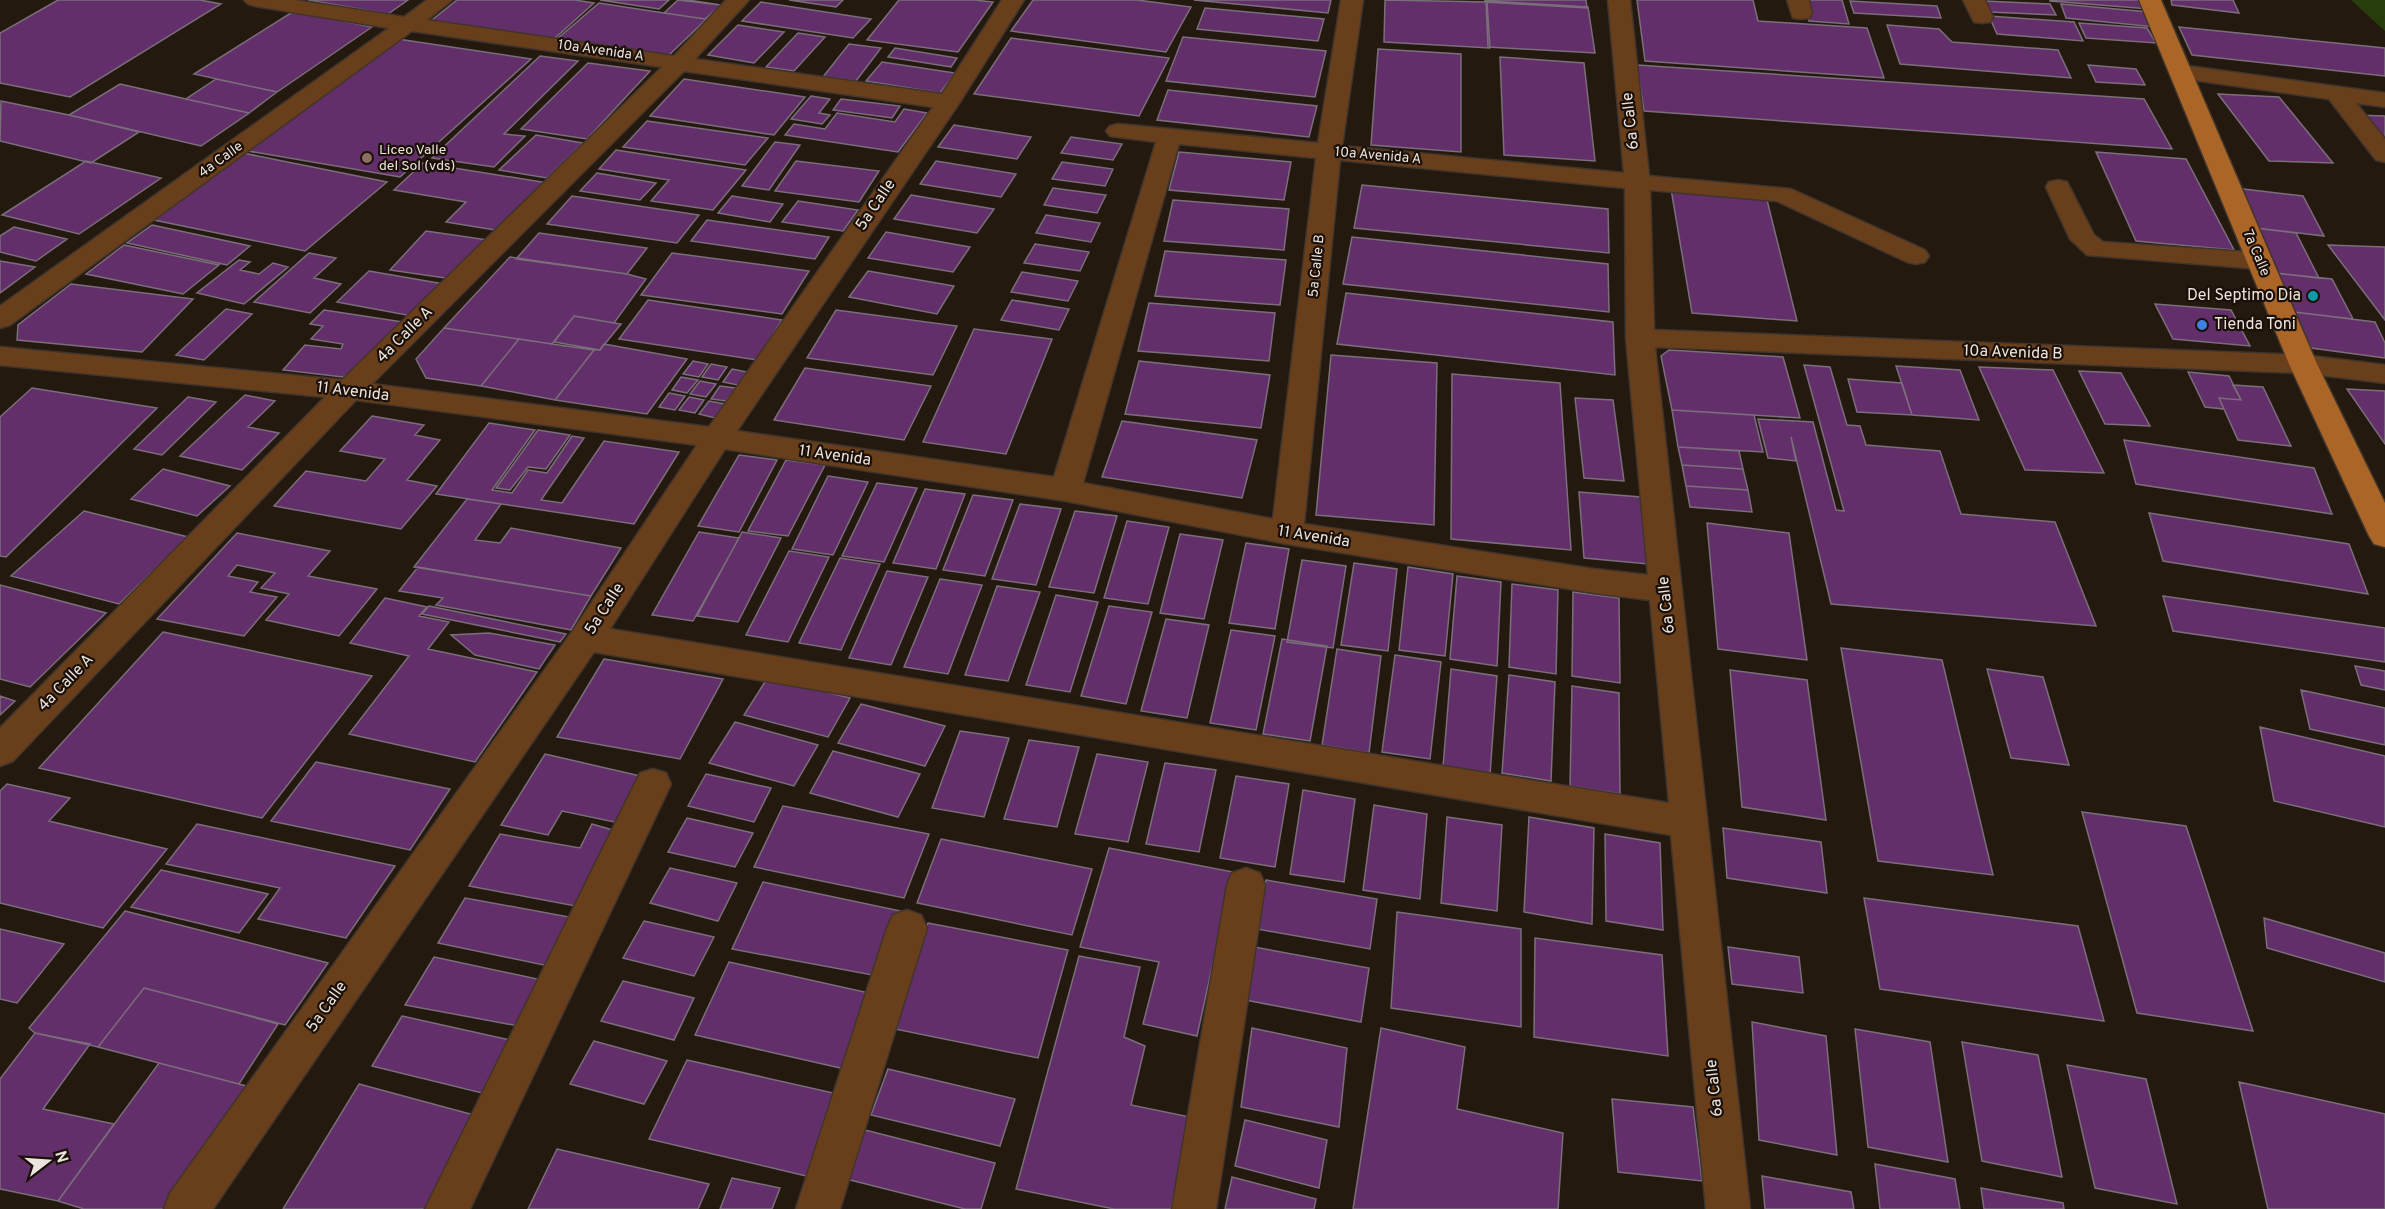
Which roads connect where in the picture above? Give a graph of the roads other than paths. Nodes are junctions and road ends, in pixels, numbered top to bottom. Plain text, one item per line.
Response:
1 (255, 0) edge
2 (441, 0) edge
3 (738, 0) edge
4 (1013, 0) edge
5 (1352, 0) edge
6 (1619, 0) edge
7 (2150, 0) edge
8 (407, 25) junction
9 (681, 62) junction
10 (2180, 72) junction
11 (2337, 94) junction
12 (2385, 100) edge
13 (948, 102) junction
14 (1118, 131) dead end
15 (1169, 136) junction
16 (1329, 151) junction
17 (2385, 155) edge
18 (1637, 181) junction
19 (2058, 187) dead end
20 (1916, 256) dead end
21 (2260, 261) junction
22 (0, 319) edge
23 (1640, 338) junction
24 (0, 356) edge
25 (2303, 364) junction
26 (2385, 374) edge
27 (349, 390) junction
28 (717, 438) junction
29 (1066, 490) junction
30 (1287, 532) junction
31 (2385, 536) edge
32 (1665, 589) junction
33 (586, 638) junction
34 (0, 751) edge
35 (652, 784) dead end
36 (1688, 822) junction
37 (1246, 885) dead end
38 (907, 928) dead end
39 (186, 1209) edge
40 (447, 1209) edge
41 (818, 1209) edge
42 (1194, 1209) edge
43 (1728, 1209) edge

1 - 8 street, 10a Avenida A
2 - 8 street, 4a Calle
3 - 9 street, 4a Calle A
4 - 13 street, 5a Calle
5 - 16 street, 5a Calle B
6 - 18 street, 6a Calle
7 - 10 main road, 7a Calle
8 - 9 street, 10a Avenida A
8 - 22 street, 4a Calle
9 - 13 street, 10a Avenida A
9 - 27 street, 4a Calle A
10 - 11 street
10 - 21 main road, 7a Calle
11 - 12 street
11 - 17 street
13 - 28 street, 5a Calle
14 - 15 street, 10a Avenida A
15 - 16 street, 10a Avenida A
15 - 29 street
16 - 18 street, 10a Avenida A
16 - 30 street, 5a Calle B
18 - 20 street, 10a Avenida A
18 - 23 street, 6a Calle
19 - 21 street
21 - 25 main road, 7a Calle
23 - 25 street, 10a Avenida B
23 - 32 street, 6a Calle
24 - 27 street, 11 Avenida
25 - 26 street, 10a Avenida B
25 - 31 main road, 7a Calle
27 - 28 street, 11 Avenida
27 - 34 street, 4a Calle A
28 - 29 street, 11 Avenida
28 - 33 street, 5a Calle
29 - 30 street, 11 Avenida
30 - 32 street, 11 Avenida
32 - 36 street, 6a Calle
33 - 36 street
33 - 39 street, 5a Calle
35 - 40 street
36 - 43 street, 6a Calle
37 - 42 street
38 - 41 street

